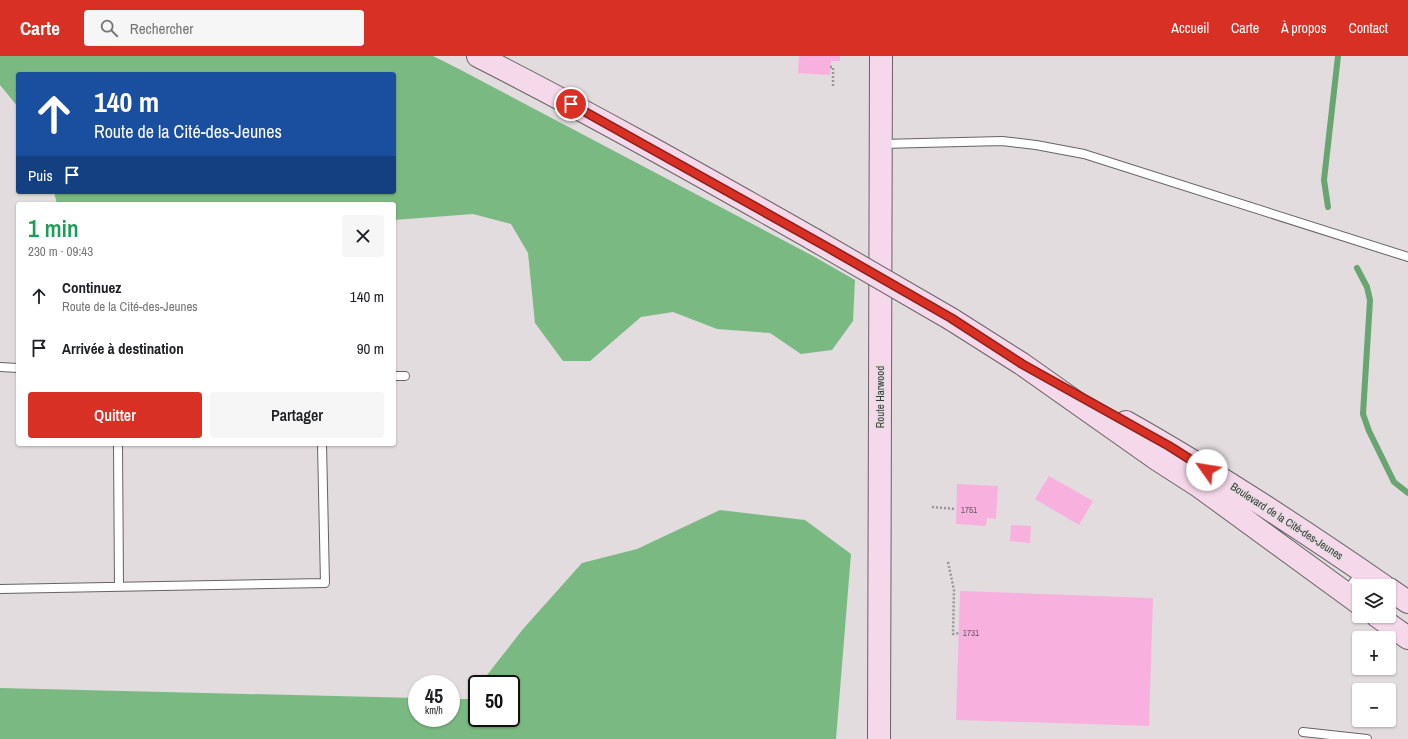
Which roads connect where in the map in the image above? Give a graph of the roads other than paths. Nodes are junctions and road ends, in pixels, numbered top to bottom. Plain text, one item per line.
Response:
1 (478, 56) edge
2 (881, 56) edge
3 (881, 144) junction
4 (1408, 258) edge
5 (1022, 364) junction
6 (0, 367) edge
7 (16, 368) edge
8 (396, 376) edge
9 (405, 376) dead end
10 (118, 446) edge
11 (322, 446) edge
12 (1362, 571) junction
13 (1359, 579) edge
14 (1374, 579) edge
15 (119, 587) junction
16 (0, 589) edge
17 (1396, 594) edge
18 (1352, 598) edge
19 (1408, 602) edge
20 (1387, 623) edge
21 (1408, 638) edge
22 (1303, 732) dead end
23 (879, 739) edge
24 (1367, 739) edge

1 - 5 main road, Boulevard de la Cité-des-Jeunes, bridge
2 - 3 main road, Route Harwood
3 - 4 lane
3 - 23 main road, Route Harwood
5 - 12 main road, Boulevard de la Cité-des-Jeunes
5 - 18 main road, Boulevard de la Cité-des-Jeunes
6 - 7 lane
8 - 9 lane
10 - 15 lane
11 - 15 lane
12 - 13 lane
12 - 14 main road, Boulevard de la Cité-des-Jeunes
15 - 16 lane
17 - 19 main road
20 - 21 main road
22 - 24 lane

